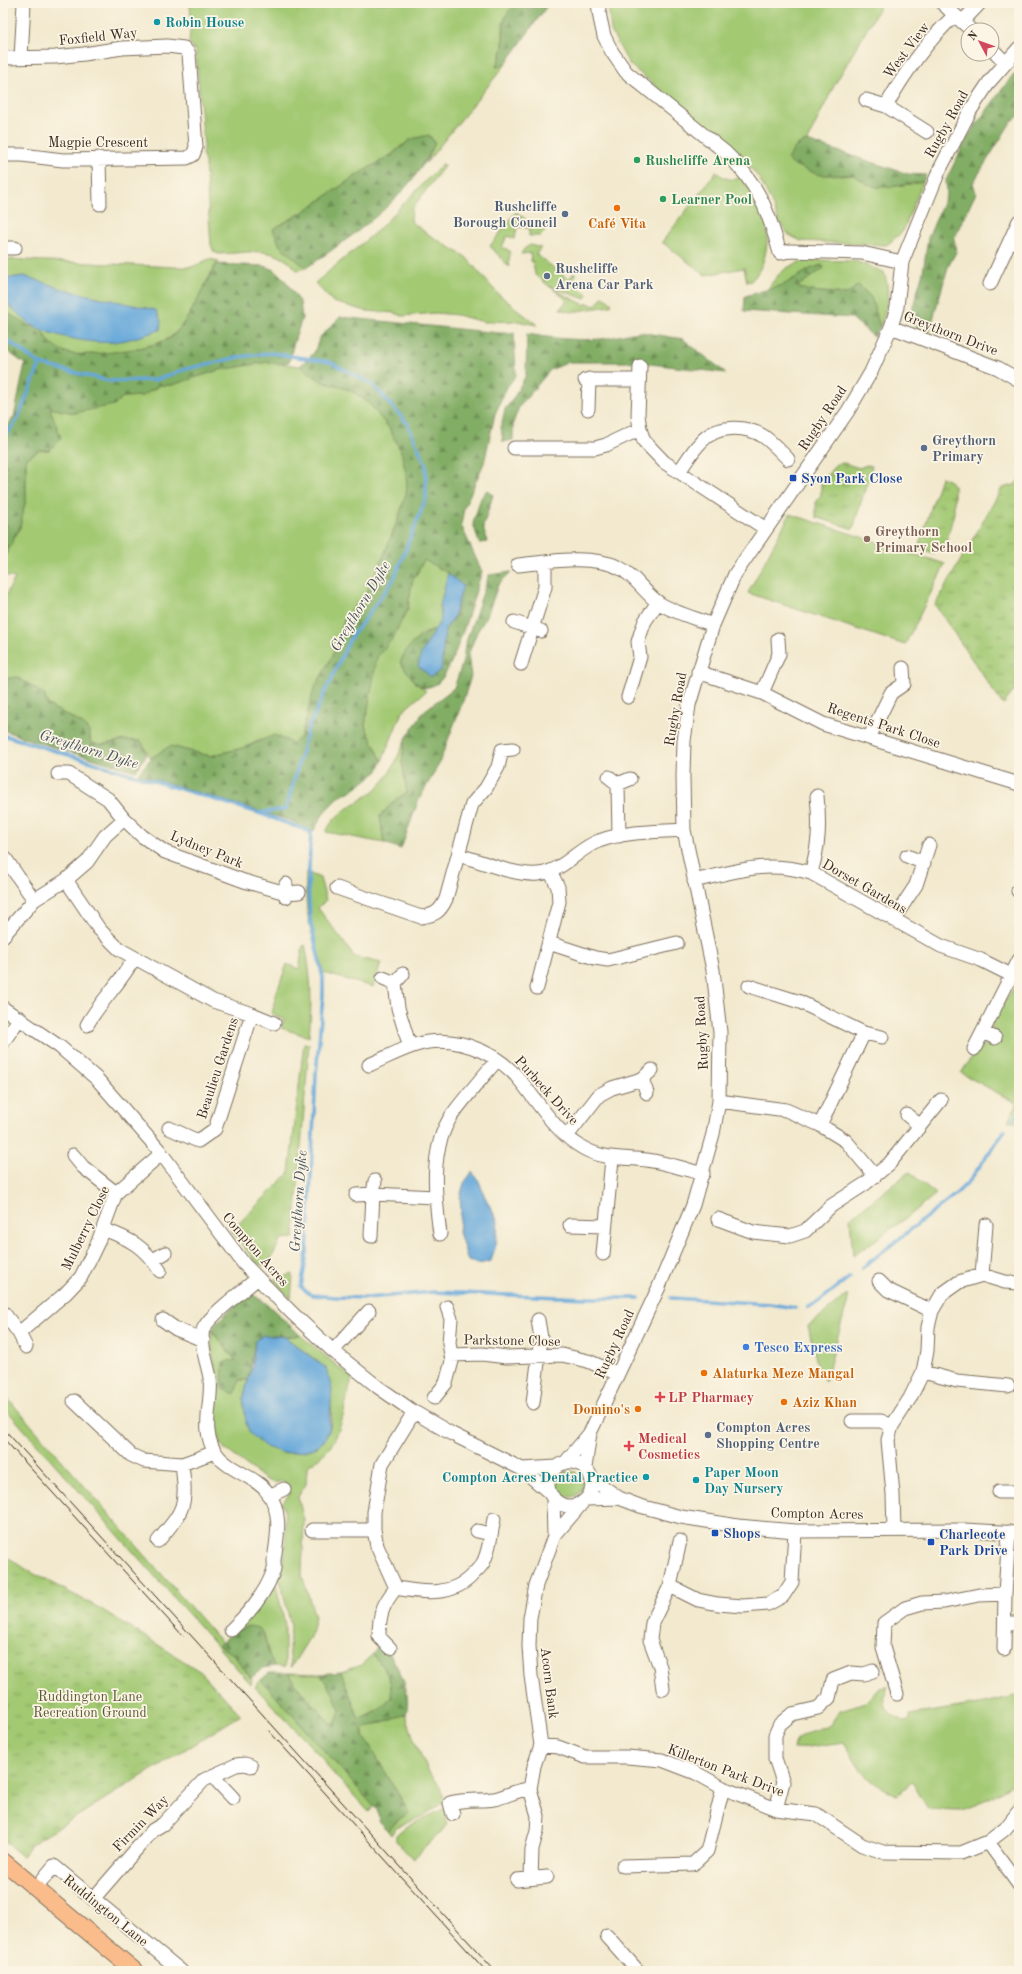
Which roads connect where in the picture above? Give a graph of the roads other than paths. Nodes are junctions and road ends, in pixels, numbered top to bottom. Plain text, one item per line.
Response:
1 (24, 3) edge
2 (598, 3) edge
3 (942, 3) edge
4 (980, 3) edge
5 (962, 22) edge
6 (964, 22) edge
7 (960, 25) edge
8 (1019, 48) edge
9 (1000, 57) edge
10 (3, 58) edge
11 (21, 58) junction
12 (1005, 62) junction
13 (866, 100) dead end
14 (886, 106) junction
15 (927, 132) dead end
16 (3, 155) edge
17 (193, 155) joint
18 (99, 158) junction
19 (100, 204) dead end
20 (1019, 221) edge
21 (902, 262) junction
22 (990, 284) dead end
23 (891, 327) junction
24 (640, 366) dead end
25 (639, 380) junction
26 (1019, 380) edge
27 (588, 409) dead end
28 (640, 429) junction
29 (514, 448) dead end
30 (783, 458) dead end
31 (679, 472) junction
32 (766, 528) junction
33 (545, 563) junction
34 (518, 565) dead end
35 (658, 602) junction
36 (514, 622) dead end
37 (713, 625) junction
38 (536, 630) junction
39 (778, 639) dead end
40 (521, 664) dead end
41 (903, 668) dead end
42 (698, 672) junction
43 (762, 693) junction
44 (628, 697) dead end
45 (869, 738) junction
46 (513, 749) dead end
47 (58, 774) dead end
48 (619, 780) dead end
49 (1019, 784) edge
50 (817, 796) dead end
51 (124, 819) junction
52 (684, 830) junction
53 (619, 836) junction
54 (929, 845) dead end
55 (3, 855) edge
56 (458, 855) junction
57 (906, 856) dead end
58 (924, 863) junction
59 (550, 871) junction
60 (811, 873) junction
61 (66, 880) junction
62 (694, 881) junction
63 (337, 888) dead end
64 (299, 892) dead end
65 (34, 900) junction
66 (893, 920) junction
67 (3, 936) edge
68 (549, 943) junction
69 (677, 943) dead end
70 (134, 958) junction
71 (1019, 960) edge
72 (1010, 975) junction
73 (394, 978) dead end
74 (749, 986) dead end
75 (538, 988) dead end
76 (3, 1008) edge
77 (252, 1014) junction
78 (20, 1018) junction
79 (274, 1023) dead end
80 (87, 1025) dead end
81 (983, 1032) junction
82 (864, 1033) junction
83 (882, 1037) dead end
84 (995, 1038) dead end
85 (3, 1042) edge
86 (410, 1047) junction
87 (974, 1048) dead end
88 (497, 1060) junction
89 (369, 1065) dead end
90 (647, 1092) dead end
91 (941, 1100) dead end
92 (719, 1101) junction
93 (907, 1115) dead end
94 (820, 1126) junction
95 (920, 1126) junction
96 (169, 1128) dead end
97 (567, 1136) junction
98 (161, 1154) junction
99 (73, 1156) dead end
100 (612, 1159) junction
101 (703, 1174) junction
102 (875, 1176) junction
103 (374, 1188) junction
104 (116, 1192) junction
105 (356, 1195) dead end
106 (435, 1197) junction
107 (718, 1219) dead end
108 (570, 1225) dead end
109 (986, 1225) dead end
110 (605, 1226) junction
111 (103, 1229) junction
112 (440, 1234) dead end
113 (371, 1236) dead end
114 (165, 1252) dead end
115 (603, 1254) dead end
116 (152, 1260) junction
117 (160, 1271) dead end
118 (982, 1275) junction
119 (258, 1278) junction
120 (879, 1282) dead end
121 (1019, 1283) edge
122 (447, 1307) dead end
123 (932, 1310) junction
124 (369, 1311) dead end
125 (3, 1312) edge
126 (164, 1320) dead end
127 (538, 1320) dead end
128 (19, 1333) junction
129 (202, 1340) junction
130 (26, 1346) dead end
131 (333, 1351) junction
132 (451, 1355) junction
133 (539, 1356) junction
134 (923, 1372) junction
135 (618, 1374) junction
136 (1008, 1386) dead end
137 (434, 1398) dead end
138 (74, 1401) dead end
139 (533, 1403) dead end
140 (414, 1412) junction
141 (852, 1421) dead end
142 (892, 1426) junction
143 (590, 1433) junction
144 (215, 1452) junction
145 (182, 1464) junction
146 (561, 1465) junction
147 (522, 1469) junction
148 (588, 1473) junction
149 (284, 1489) dead end
150 (999, 1492) dead end
151 (1019, 1492) edge
152 (552, 1495) junction
153 (269, 1496) junction
154 (619, 1498) junction
155 (584, 1501) junction
156 (494, 1519) dead end
157 (312, 1530) dead end
158 (374, 1530) junction
159 (894, 1530) junction
160 (477, 1531) dead end
161 (795, 1531) junction
162 (1014, 1533) edge
163 (491, 1534) junction
164 (554, 1536) junction
165 (158, 1541) dead end
166 (680, 1541) dead end
167 (670, 1586) junction
168 (396, 1588) junction
169 (1005, 1594) junction
170 (1006, 1623) junction
171 (1019, 1623) edge
172 (231, 1630) dead end
173 (390, 1648) dead end
174 (1004, 1649) dead end
175 (873, 1671) dead end
176 (663, 1690) dead end
177 (897, 1694) dead end
178 (541, 1745) junction
179 (251, 1766) dead end
180 (214, 1775) junction
181 (723, 1788) junction
182 (530, 1789) junction
183 (233, 1798) dead end
184 (776, 1809) junction
185 (1019, 1811) edge
186 (453, 1814) dead end
187 (988, 1842) junction
188 (3, 1861) edge
189 (623, 1866) dead end
190 (548, 1877) dead end
191 (531, 1878) junction
192 (517, 1880) dead end
193 (1019, 1885) edge
194 (35, 1889) junction
195 (93, 1899) junction
196 (607, 1936) dead end
197 (133, 1970) edge
198 (181, 1971) edge
199 (638, 1971) edge

1 - 11 street
2 - 21 street
3 - 5 street
4 - 6 street, West View
7 - 14 street, West View
8 - 12 street, Rugby Road
9 - 12 street
10 - 11 street, Foxfield Way
11 - 17 street, Foxfield Way
12 - 21 street, Rugby Road
13 - 14 street
14 - 15 street
16 - 18 street, Magpie Crescent
17 - 18 street, Magpie Crescent
18 - 19 street
20 - 22 street
21 - 23 street, Rugby Road
23 - 26 street, Greythorn Drive
23 - 32 street, Rugby Road
24 - 25 street
25 - 27 street
25 - 28 street
28 - 29 street
28 - 31 street
30 - 31 street
31 - 32 street
32 - 37 street, Rugby Road
33 - 34 street
33 - 35 street
33 - 38 street
35 - 37 street
35 - 44 street
36 - 38 street
37 - 42 street, Rugby Road
38 - 40 street
39 - 43 street
41 - 45 street
42 - 43 street, Regents Park Close
42 - 52 street, Rugby Road
43 - 45 street, Regents Park Close
45 - 49 street, Regents Park Close
46 - 56 street
47 - 51 street, Lydney Park
48 - 53 street
50 - 60 street
51 - 61 street
51 - 64 street, Lydney Park
52 - 53 street
52 - 62 street, Rugby Road
53 - 59 street
54 - 58 street
55 - 65 street
56 - 59 street
56 - 63 street
57 - 58 street
58 - 66 street
59 - 68 street
60 - 62 street, Dorset Gardens
60 - 66 street, Dorset Gardens
61 - 65 street
61 - 70 street, Beaulieu Gardens
62 - 92 street, Rugby Road
65 - 67 street
66 - 72 street, Dorset Gardens
68 - 69 street
68 - 75 street
70 - 77 street, Beaulieu Gardens
70 - 80 street
71 - 72 street
72 - 81 street
73 - 86 street
74 - 82 street
76 - 78 street, Compton Acres
77 - 79 street, Beaulieu Gardens
77 - 96 street, Beaulieu Gardens
78 - 85 street
78 - 98 street, Compton Acres
81 - 84 street
81 - 87 street
82 - 83 street
82 - 94 street
86 - 88 street, Purbeck Drive
86 - 89 street, Purbeck Drive
88 - 97 street, Purbeck Drive
88 - 106 street
90 - 97 street
91 - 95 street
92 - 94 street
92 - 101 street, Rugby Road
93 - 95 street
94 - 102 street
95 - 102 street
97 - 100 street, Purbeck Drive
98 - 104 street, Mulberry Close
98 - 119 street, Compton Acres
99 - 104 street
100 - 101 street, Purbeck Drive
100 - 110 street
101 - 135 street, Rugby Road
102 - 107 street
103 - 105 street
103 - 106 street
103 - 113 street
104 - 111 street, Mulberry Close
106 - 112 street
108 - 110 street
109 - 118 street
110 - 115 street
111 - 116 street
111 - 128 street, Mulberry Close
114 - 116 street
116 - 117 street
118 - 121 street
118 - 123 street
119 - 129 street
119 - 131 street, Compton Acres
120 - 123 street
122 - 132 street
123 - 134 street
124 - 131 street
125 - 128 street
126 - 129 street
127 - 133 street
128 - 130 street
129 - 144 street
131 - 140 street, Compton Acres
132 - 133 street, Parkstone Close
132 - 137 street
133 - 135 street, Parkstone Close
133 - 139 street
134 - 136 street
134 - 142 street
135 - 143 street, Rugby Road
138 - 145 street
140 - 147 street, Compton Acres
140 - 158 street
141 - 142 street
142 - 159 street
143 - 146 street, Rugby Road
143 - 148 street, Rugby Road
144 - 145 street
144 - 153 street
145 - 165 street
146 - 147 street, Compton Acres
146 - 148 street
146 - 152 street
147 - 152 street, Compton Acres
148 - 154 street, Compton Acres
148 - 155 street
149 - 153 street
150 - 151 street
152 - 155 street
152 - 164 street, Acorn Bank
153 - 172 street
154 - 155 street, Compton Acres
154 - 161 street, Compton Acres
155 - 164 street, Acorn Bank
156 - 163 street
157 - 158 street
158 - 168 street
159 - 161 street, Compton Acres
159 - 162 street, Compton Acres
160 - 163 street
161 - 167 street
162 - 169 street
163 - 168 street
164 - 178 street, Acorn Bank
166 - 167 street
167 - 176 street
168 - 173 street
169 - 170 street
169 - 177 street
170 - 171 street
170 - 174 street
175 - 184 street
178 - 181 street, Killerton Park Drive
178 - 182 street, Acorn Bank
179 - 180 street, Firmin Way
180 - 183 street
180 - 195 street, Firmin Way
181 - 184 street, Killerton Park Drive
181 - 189 street
182 - 186 street
182 - 191 street, Acorn Bank
184 - 187 street, Killerton Park Drive
185 - 187 street, Killerton Park Drive
187 - 193 street
188 - 194 main road, Ruddington Lane
190 - 191 street
191 - 192 street
194 - 195 street, Ruddington Lane
194 - 197 main road, Ruddington Lane
195 - 198 street, Ruddington Lane
196 - 199 street

